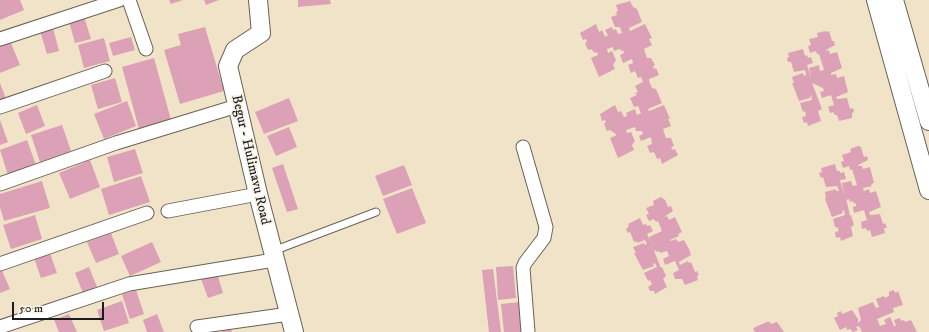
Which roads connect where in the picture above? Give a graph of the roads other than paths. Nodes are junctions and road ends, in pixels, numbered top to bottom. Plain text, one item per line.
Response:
1 (119, 0) edge
2 (129, 0) edge
3 (258, 0) edge
4 (876, 0) edge
5 (894, 0) edge
6 (905, 35) junction
7 (0, 40) edge
8 (888, 41) junction
9 (146, 49) dead end
10 (105, 71) dead end
11 (237, 106) junction
12 (0, 107) edge
13 (929, 118) edge
14 (523, 148) dead end
15 (0, 184) edge
16 (929, 190) edge
17 (258, 194) junction
18 (168, 211) dead end
19 (376, 212) dead end
20 (147, 214) dead end
21 (273, 256) junction
22 (0, 264) edge
23 (289, 314) junction
24 (0, 327) edge
25 (197, 327) dead end
26 (294, 332) edge
27 (528, 332) edge

1 - 7 street
2 - 9 street
3 - 11 street, Begur - Hulimavu Road
4 - 8 street
5 - 6 street
6 - 8 street
6 - 13 street
8 - 16 street
10 - 12 street
11 - 15 street
11 - 17 street, Begur - Hulimavu Road
14 - 27 street
17 - 18 street
17 - 21 street, Begur - Hulimavu Road
19 - 21 lane
20 - 22 street
21 - 23 street, Begur - Hulimavu Road
21 - 24 street
23 - 25 street
23 - 26 street, Begur - Hulimavu Road

